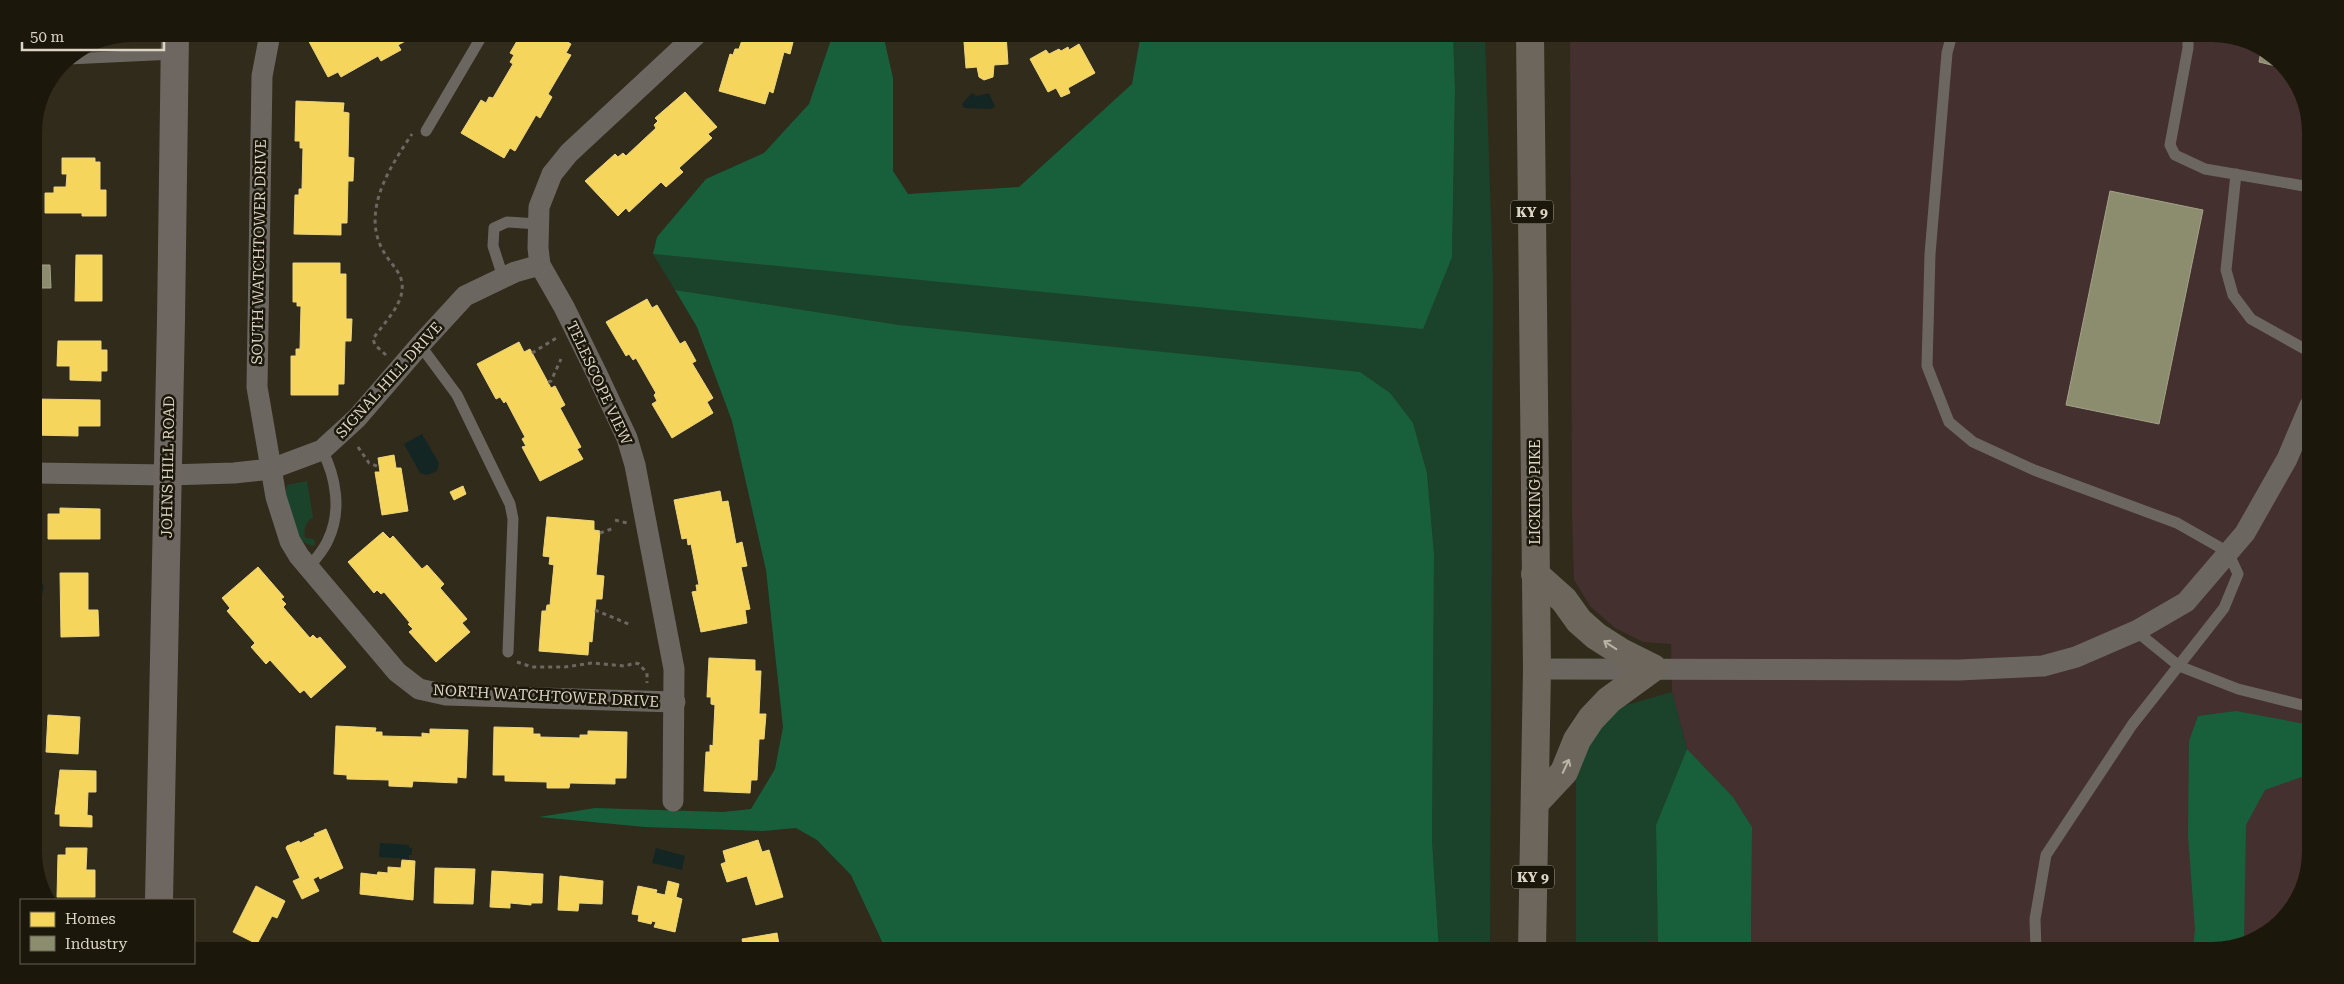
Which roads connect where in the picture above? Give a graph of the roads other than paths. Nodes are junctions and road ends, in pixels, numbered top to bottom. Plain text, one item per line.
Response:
1 (1530, 42) edge
2 (1950, 42) edge
3 (2188, 42) edge
4 (268, 43) edge
5 (478, 43) edge
6 (688, 43) edge
7 (175, 44) edge
8 (84, 57) edge
9 (426, 131) road end
10 (2236, 174) junction
11 (2301, 185) edge
12 (538, 224) junction
13 (540, 265) junction
14 (503, 277) junction
15 (420, 345) junction
16 (2301, 347) edge
17 (2301, 425) edge
18 (322, 450) junction
19 (271, 470) junction
20 (43, 473) edge
21 (168, 475) junction
22 (2228, 552) junction
23 (309, 568) junction
24 (1535, 574) junction
25 (2136, 632) junction
26 (508, 652) road end
27 (2179, 666) junction
28 (1653, 668) junction
29 (1537, 669) junction
30 (675, 702) junction
31 (2302, 705) edge
32 (673, 801) dead end
33 (1535, 803) junction
34 (159, 899) edge
35 (1532, 942) edge
36 (2036, 942) edge

1 - 24 main road, LICKING PIKE / KY 9
2 - 22 lane
3 - 10 lane
4 - 19 street, SOUTH WATCHTOWER DRIVE
5 - 9 lane
6 - 12 street, TELESCOPE VIEW
7 - 8 lane
7 - 21 main road, JOHNS HILL ROAD
10 - 11 lane
10 - 16 lane
12 - 13 street, TELESCOPE VIEW
12 - 14 lane
13 - 14 street, SIGNAL HILL DRIVE
13 - 30 street, TELESCOPE VIEW
14 - 15 street, SIGNAL HILL DRIVE
15 - 18 street, SIGNAL HILL DRIVE
15 - 26 lane
17 - 22 street
18 - 19 street, SIGNAL HILL DRIVE
18 - 23 lane
19 - 21 street, SIGNAL HILL DRIVE
19 - 23 street, NORTH WATCHTOWER DRIVE
20 - 21 street, SIGNAL HILL DRIVE
21 - 34 main road, JOHNS HILL ROAD
22 - 25 street
22 - 27 lane
23 - 30 street, NORTH WATCHTOWER DRIVE
28 -> 24 main road
24 - 29 main road, LICKING PIKE / KY 9
25 - 27 lane
25 - 28 street
27 - 31 lane
27 - 36 lane
28 - 29 street
33 -> 28 main road
29 - 33 main road, LICKING PIKE / KY 9
30 - 32 street, TELESCOPE VIEW
33 - 35 main road, LICKING PIKE / KY 9

